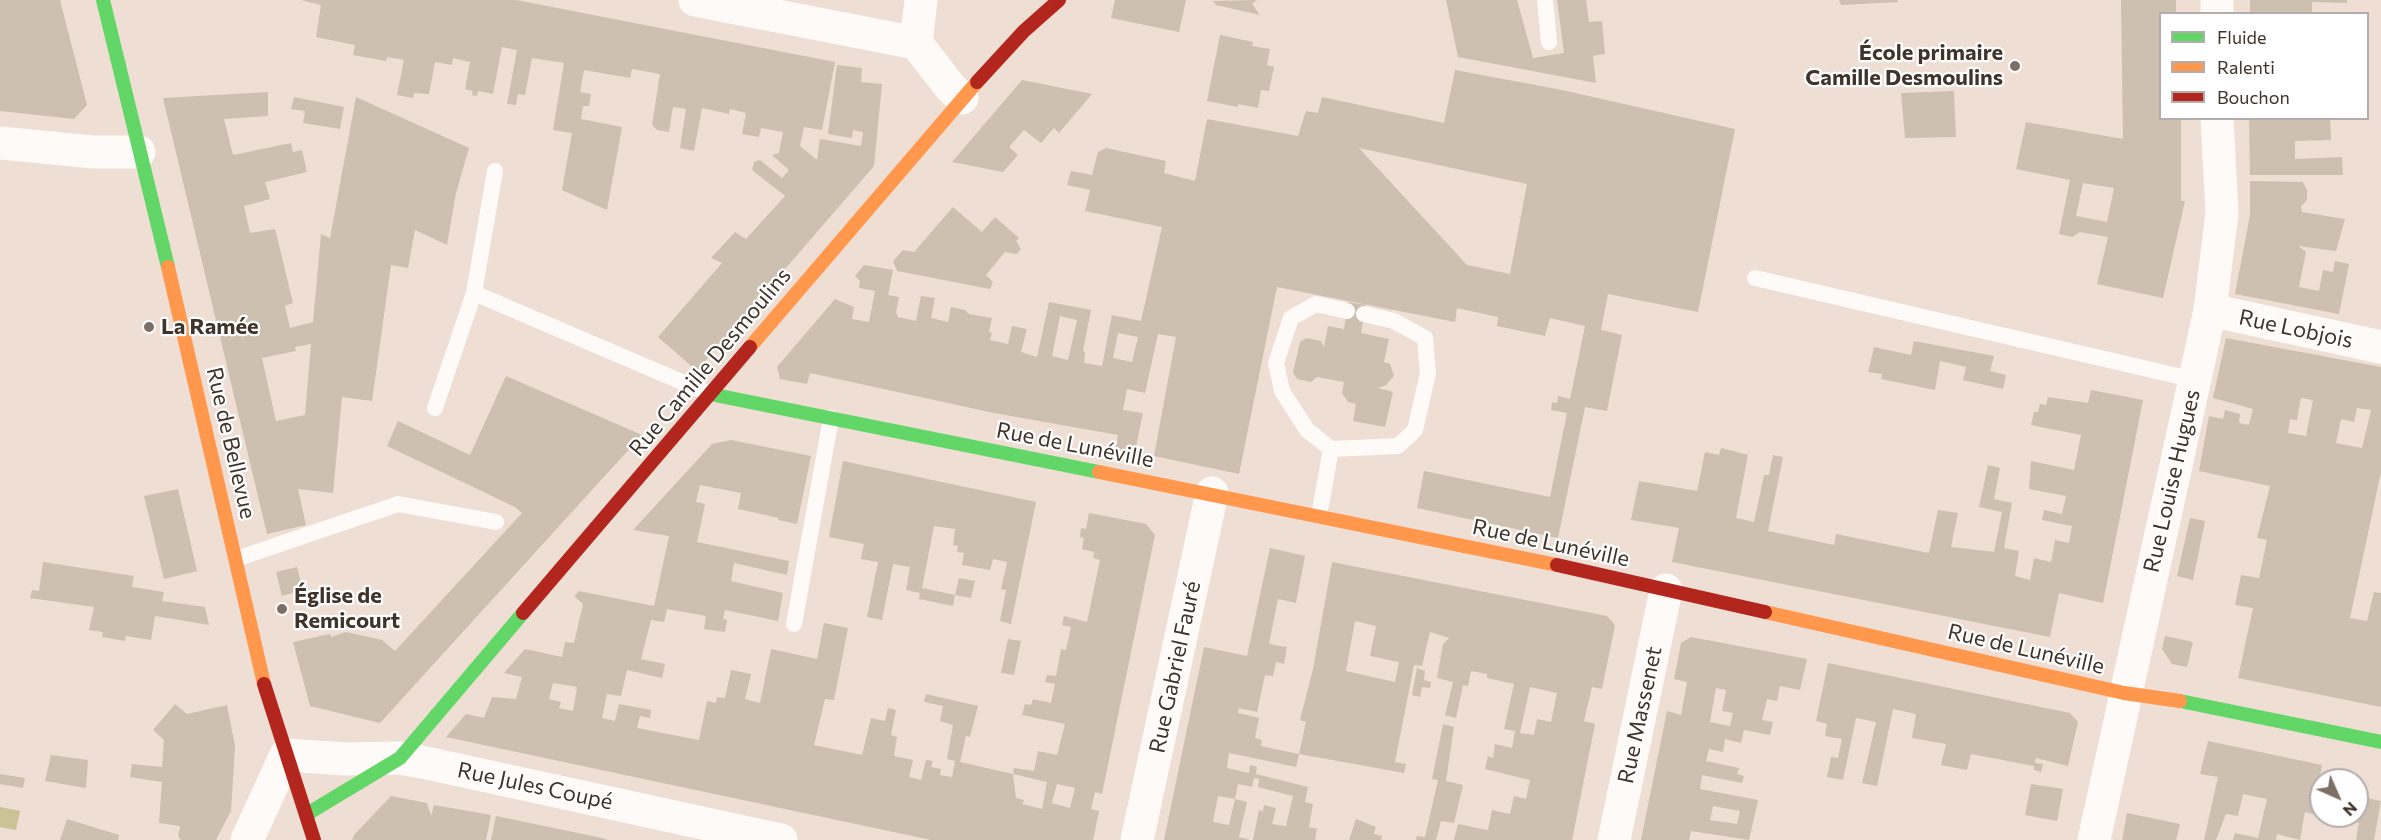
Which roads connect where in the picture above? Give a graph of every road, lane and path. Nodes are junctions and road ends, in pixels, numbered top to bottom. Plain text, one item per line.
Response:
1 (103, 0) edge
2 (695, 0) edge
3 (921, 0) edge
4 (1059, 0) edge
5 (1545, 0) edge
6 (1549, 42) dead end
7 (916, 43) junction
8 (962, 98) junction
9 (2217, 120) edge
10 (0, 143) edge
11 (139, 152) junction
12 (495, 171) dead end
13 (1755, 278) dead end
14 (474, 293) junction
15 (1347, 310) dead end
16 (2210, 310) junction
17 (1364, 314) dead end
18 (2381, 347) edge
19 (2195, 380) junction
20 (710, 394) junction
21 (435, 408) dead end
22 (831, 418) junction
23 (1331, 449) junction
24 (1212, 493) junction
25 (1319, 516) junction
26 (496, 522) dead end
27 (236, 559) junction
28 (1666, 590) junction
29 (794, 624) dead end
30 (2124, 693) junction
31 (2381, 742) edge
32 (286, 755) junction
33 (400, 758) junction
34 (307, 814) junction
35 (247, 840) edge
36 (314, 840) edge
37 (781, 840) edge
38 (1137, 840) edge
39 (1614, 840) edge
40 (2094, 840) edge

1 - 11 street, Rue de Bellevue
2 - 7 street
3 - 7 street
4 - 8 street, Rue Camille Desmoulins
5 - 6 lane
7 - 8 street
8 - 20 street, Rue Camille Desmoulins
9 - 16 street, Rue Louise Hugues
10 - 11 street
11 - 27 street, Rue de Bellevue
12 - 14 lane
13 - 19 lane
14 - 20 lane
14 - 21 lane
15 - 23 lane
16 - 18 street, Rue Lobjois
16 - 19 street, Rue Louise Hugues
17 - 23 lane
19 - 30 street, Rue Louise Hugues
20 - 22 street, Rue de Lunéville
20 - 33 street, Rue Camille Desmoulins
22 - 24 street, Rue de Lunéville
22 - 29 lane
23 - 25 lane
24 - 25 street, Rue de Lunéville
24 - 38 street, Rue Gabriel Fauré
25 - 28 street, Rue de Lunéville
26 - 27 lane
27 - 32 street, Rue de Bellevue
28 - 30 street, Rue de Lunéville
28 - 39 street, Rue Massenet
30 - 31 street, Rue de Lunéville
30 - 40 street, Rue Louise Hugues
32 - 33 street, Rue Jules Coupé
32 - 34 street, Rue de Bellevue
32 - 35 street
33 - 34 street, Rue Camille Desmoulins
33 - 37 street, Rue Jules Coupé
34 - 36 street, Rue de Bellevue

